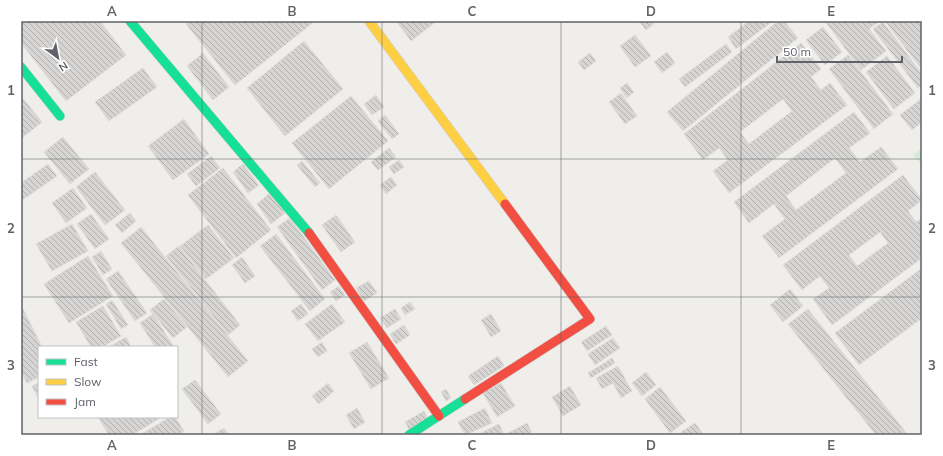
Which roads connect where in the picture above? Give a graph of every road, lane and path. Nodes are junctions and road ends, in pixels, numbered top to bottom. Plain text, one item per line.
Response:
1 (130, 21) edge
2 (369, 21) edge
3 (21, 67) edge
4 (60, 116) dead end
5 (439, 416) junction
6 (409, 435) edge

1 - 5 street
2 - 5 street
3 - 4 street
5 - 6 street

